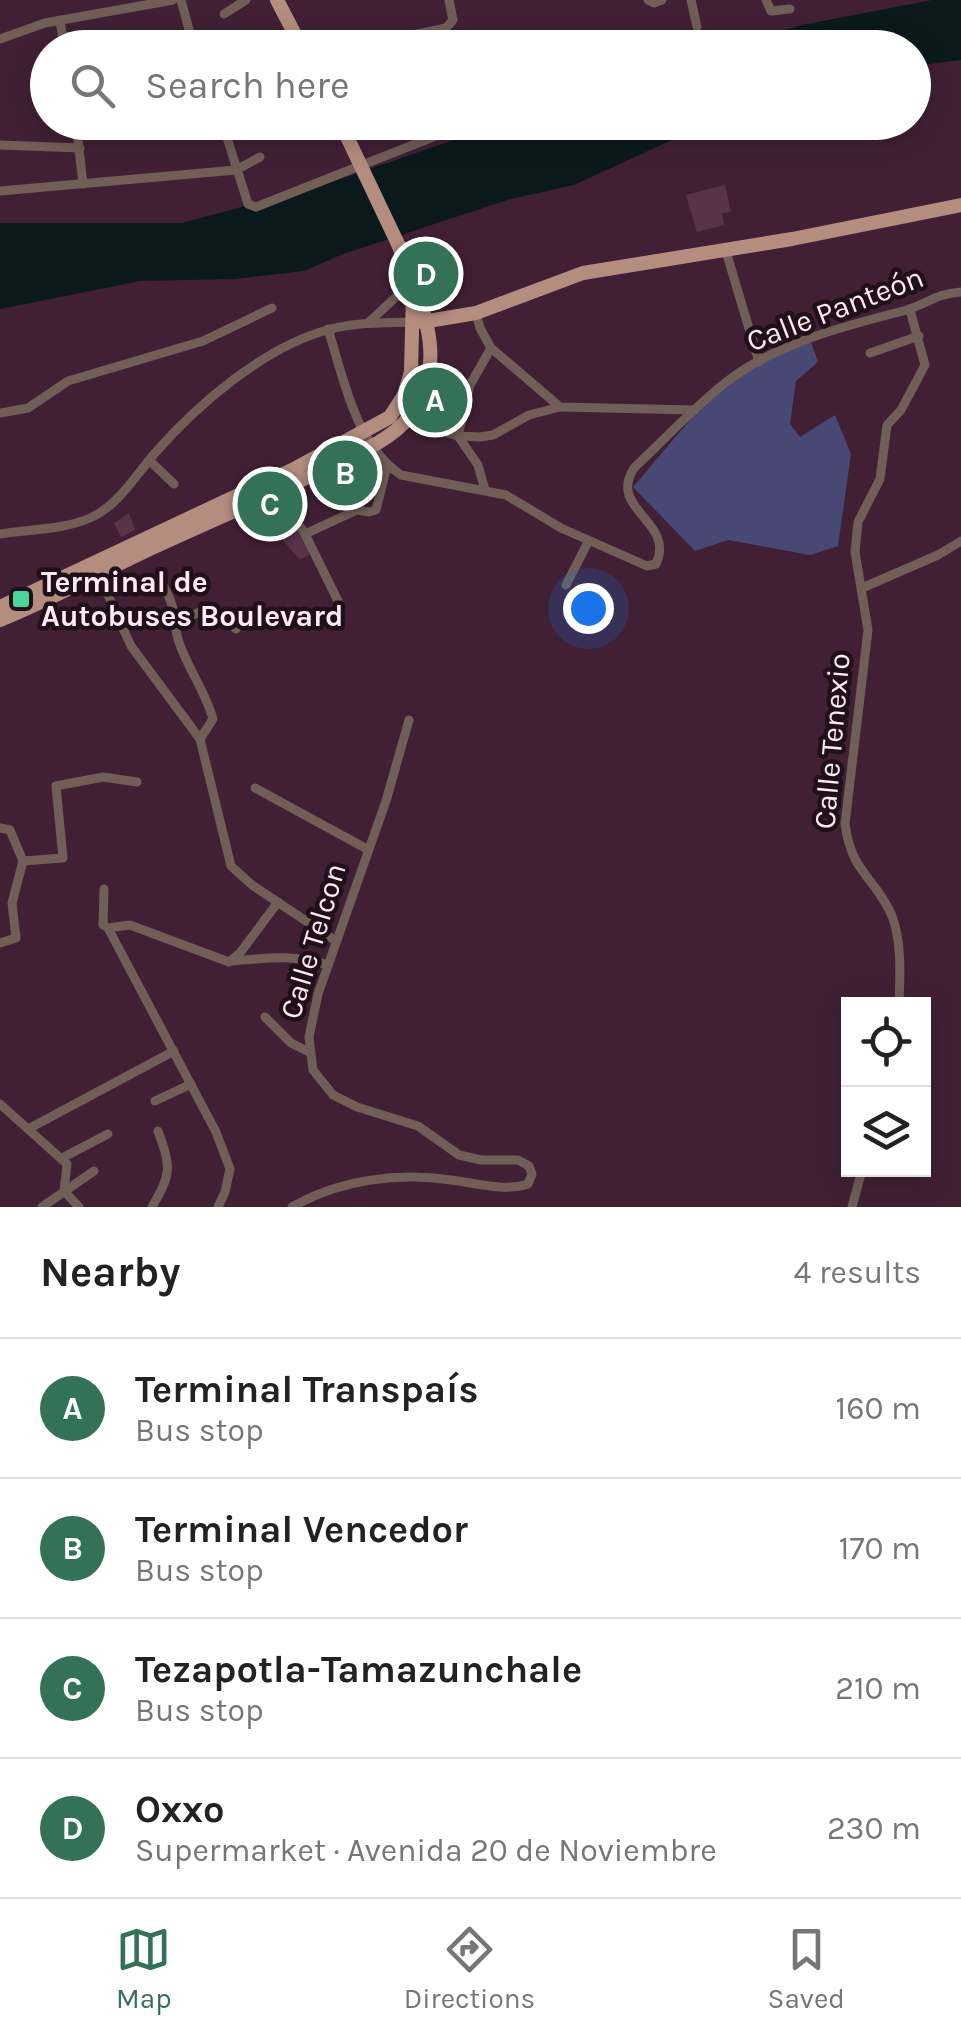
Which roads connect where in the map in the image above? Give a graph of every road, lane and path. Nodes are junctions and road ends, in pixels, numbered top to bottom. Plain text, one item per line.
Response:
1 (177, 0) edge
2 (246, 0) edge
3 (277, 0) edge
4 (449, 0) edge
5 (648, 0) edge
6 (662, 0) edge
7 (691, 0) edge
8 (766, 0) edge
9 (790, 9) dead end
10 (224, 14) dead end
11 (60, 20) junction
12 (697, 27) dead end
13 (61, 30) edge
14 (188, 30) edge
15 (293, 30) edge
16 (429, 30) edge
17 (3, 34) edge
18 (79, 140) edge
19 (227, 140) edge
20 (349, 140) edge
21 (424, 140) edge
22 (0, 145) edge
23 (80, 148) junction
24 (260, 156) dead end
25 (236, 170) junction
26 (83, 184) junction
27 (0, 191) edge
28 (961, 205) edge
29 (725, 248) junction
30 (413, 284) junction
31 (961, 292) edge
32 (272, 308) dead end
33 (910, 310) junction
34 (476, 313) junction
35 (411, 322) junction
36 (428, 322) junction
37 (368, 323) junction
38 (328, 329) junction
39 (919, 336) junction
40 (491, 348) junction
41 (870, 353) dead end
42 (759, 362) junction
43 (560, 407) junction
44 (696, 410) junction
45 (0, 412) edge
46 (404, 421) junction
47 (364, 431) junction
48 (458, 436) junction
49 (372, 446) junction
50 (149, 460) junction
51 (387, 466) junction
52 (174, 484) dead end
53 (486, 490) junction
54 (277, 491) junction
55 (0, 534) edge
56 (304, 534) junction
57 (961, 541) edge
58 (588, 542) junction
59 (145, 546) junction
60 (96, 576) junction
61 (566, 584) dead end
62 (164, 587) dead end
63 (862, 588) junction
64 (339, 604) dead end
65 (0, 607) edge
66 (0, 620) edge
67 (176, 623) junction
68 (236, 629) dead end
69 (409, 720) dead end
70 (200, 739) junction
71 (137, 782) dead end
72 (255, 788) dead end
73 (0, 828) edge
74 (367, 849) junction
75 (22, 862) junction
76 (104, 890) dead end
77 (278, 902) junction
78 (108, 928) junction
79 (336, 941) junction
80 (0, 943) edge
81 (229, 962) junction
82 (328, 965) junction
83 (899, 997) edge
84 (265, 1017) dead end
85 (174, 1052) junction
86 (310, 1052) junction
87 (191, 1084) junction
88 (155, 1102) dead end
89 (0, 1104) edge
90 (30, 1128) junction
91 (158, 1131) dead end
92 (108, 1134) dead end
93 (62, 1158) junction
94 (94, 1170) dead end
95 (860, 1177) edge
96 (64, 1191) junction
97 (42, 1207) edge
98 (79, 1207) edge
99 (152, 1207) edge
100 (218, 1207) edge
101 (292, 1207) edge
102 (852, 1207) edge

1 - 11 street
1 - 14 street
2 - 10 street
3 - 15 main road
4 - 16 street
5 - 6 street
7 - 12 street
8 - 9 street
11 - 13 street
11 - 17 street
18 - 23 street
19 - 25 street
20 - 30 main road, bridge
21 - 25 street
22 - 23 street
23 - 26 street
24 - 25 street
25 - 26 street
26 - 27 street
28 - 29 main road
29 - 34 main road
29 - 42 street
30 - 35 main road
30 - 36 main road
30 - 37 street
31 - 33 street, Calle Panteón
32 - 45 street
33 - 39 street
33 - 42 street, Calle Panteón
34 - 36 main road
34 - 40 street
35 - 36 main road
35 - 37 street
35 - 47 main road
36 - 46 main road
37 - 38 street
38 - 47 street
38 - 50 street
39 - 41 street
39 - 63 street, Calle Tenexio
40 - 43 street
40 - 48 street
42 - 44 street, Calle Panteón
43 - 44 street
43 - 48 street
44 - 58 street, Calle Panteón
46 - 48 street
46 - 49 main road
47 - 49 street
47 - 59 main road
48 - 53 street
49 - 51 street
49 - 54 main road
50 - 52 street
50 - 55 street
51 - 53 street
51 - 56 street
53 - 58 street
54 - 56 street
54 - 59 main road
56 - 64 street
57 - 63 street
58 - 61 street
59 - 60 main road
59 - 65 main road
60 - 66 main road
60 - 70 street
62 - 67 street
63 - 83 street, Calle Tenexio
67 - 68 street
67 - 70 street
69 - 74 street, Calle Telcon
70 - 77 street
71 - 75 street
72 - 74 street
73 - 75 street
74 - 79 street, Calle Telcon
75 - 80 street
76 - 78 street
77 - 79 street
77 - 81 street
78 - 81 street
78 - 85 street
79 - 82 street, Calle Telcon
81 - 82 street
82 - 86 street, Calle Telcon
84 - 86 street
85 - 87 street
85 - 90 street
86 - 101 street, Calle Telcon
87 - 88 street
87 - 100 street
89 - 90 street
90 - 93 street
91 - 99 street
92 - 93 street
93 - 96 street
94 - 96 street
95 - 102 street
96 - 97 street
96 - 98 street

